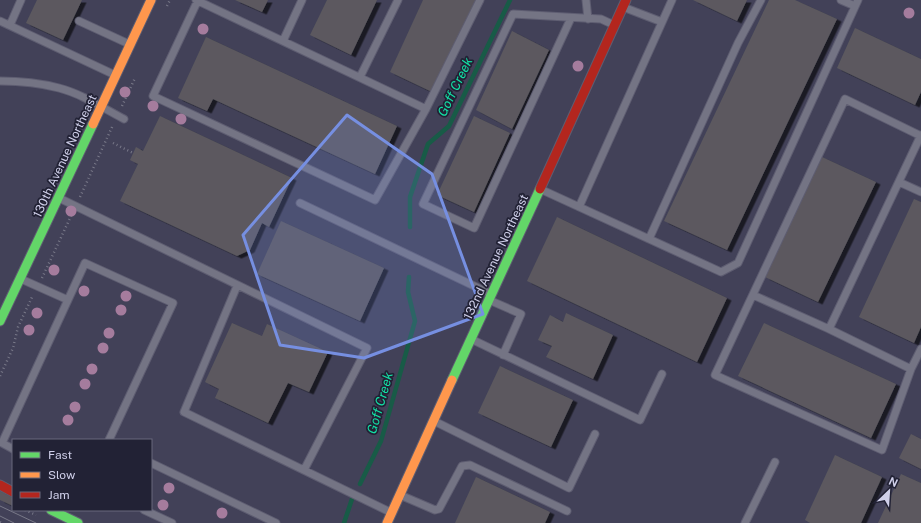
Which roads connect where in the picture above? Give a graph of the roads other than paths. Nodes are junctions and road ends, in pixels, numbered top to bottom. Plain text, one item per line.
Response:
1 (21, 0) edge
2 (151, 0) edge
3 (197, 0) edge
4 (302, 0) edge
5 (398, 0) edge
6 (480, 0) edge
7 (586, 0) edge
8 (672, 0) edge
9 (761, 0) edge
10 (841, 0) edge
11 (624, 3) edge
12 (856, 3) edge
13 (571, 18) junction
14 (588, 19) junction
15 (0, 21) edge
16 (79, 21) dead end
17 (662, 22) junction
18 (10, 25) junction
19 (614, 25) junction
20 (283, 41) junction
21 (130, 45) junction
22 (116, 76) junction
23 (360, 77) junction
24 (0, 81) edge
25 (102, 107) junction
26 (426, 110) junction
27 (124, 119) dead end
28 (921, 136) edge
29 (899, 182) junction
30 (540, 189) junction
31 (921, 192) edge
32 (59, 198) junction
33 (300, 203) dead end
34 (579, 207) junction
35 (649, 239) junction
36 (21, 279) junction
37 (237, 286) junction
38 (752, 295) junction
39 (490, 297) junction
40 (68, 300) junction
41 (0, 321) edge
42 (829, 329) junction
43 (471, 339) junction
44 (921, 348) edge
45 (503, 355) junction
46 (911, 369) junction
47 (662, 374) dead end
48 (434, 421) junction
49 (595, 434) dead end
50 (109, 439) edge
51 (12, 448) edge
52 (775, 462) dead end
53 (152, 463) edge
54 (304, 470) junction
55 (0, 485) edge
56 (12, 491) edge
57 (400, 495) junction
58 (53, 511) edge
59 (146, 511) edge
60 (567, 511) dead end
61 (392, 513) junction
62 (78, 523) edge
63 (172, 523) edge
64 (276, 523) edge
65 (387, 523) edge
66 (745, 523) edge

1 - 18 lane
2 - 21 street, 130th Avenue Northeast
3 - 20 lane
3 - 26 lane
4 - 20 lane
5 - 23 lane
6 - 26 lane
7 - 14 lane
8 - 17 lane
9 - 35 lane
10 - 12 lane
11 - 17 lane
11 - 19 street, 132nd Avenue Northeast
12 - 35 lane
13 - 13 lane
13 - 14 lane
14 - 19 lane
15 - 18 lane
16 - 21 lane
17 - 34 lane
18 - 22 lane
19 - 30 street, 132nd Avenue Northeast
20 - 23 lane
21 - 22 street, 130th Avenue Northeast
22 - 25 street, 130th Avenue Northeast
23 - 26 lane
24 - 25 lane
25 - 27 lane
25 - 32 street, 130th Avenue Northeast
28 - 29 lane
28 - 38 lane
29 - 31 lane
29 - 42 lane
30 - 34 lane
30 - 39 street, 132nd Avenue Northeast
32 - 36 street, 130th Avenue Northeast
32 - 37 lane
33 - 39 lane
34 - 35 lane
36 - 40 lane
36 - 41 street, 130th Avenue Northeast
37 - 54 lane
37 - 54 lane
38 - 42 lane
38 - 46 lane
39 - 43 street, 132nd Avenue Northeast
39 - 45 lane
40 - 50 lane
40 - 51 lane
42 - 46 lane
43 - 45 lane
43 - 48 street, 132nd Avenue Northeast
44 - 46 lane
45 - 47 lane
48 - 49 lane
48 - 57 street, 132nd Avenue Northeast
52 - 66 lane
53 - 64 lane
54 - 61 lane
55 - 56 street
57 - 60 lane
57 - 61 street, 132nd Avenue Northeast
58 - 62 street
59 - 63 lane
61 - 65 street, 132nd Avenue Northeast

